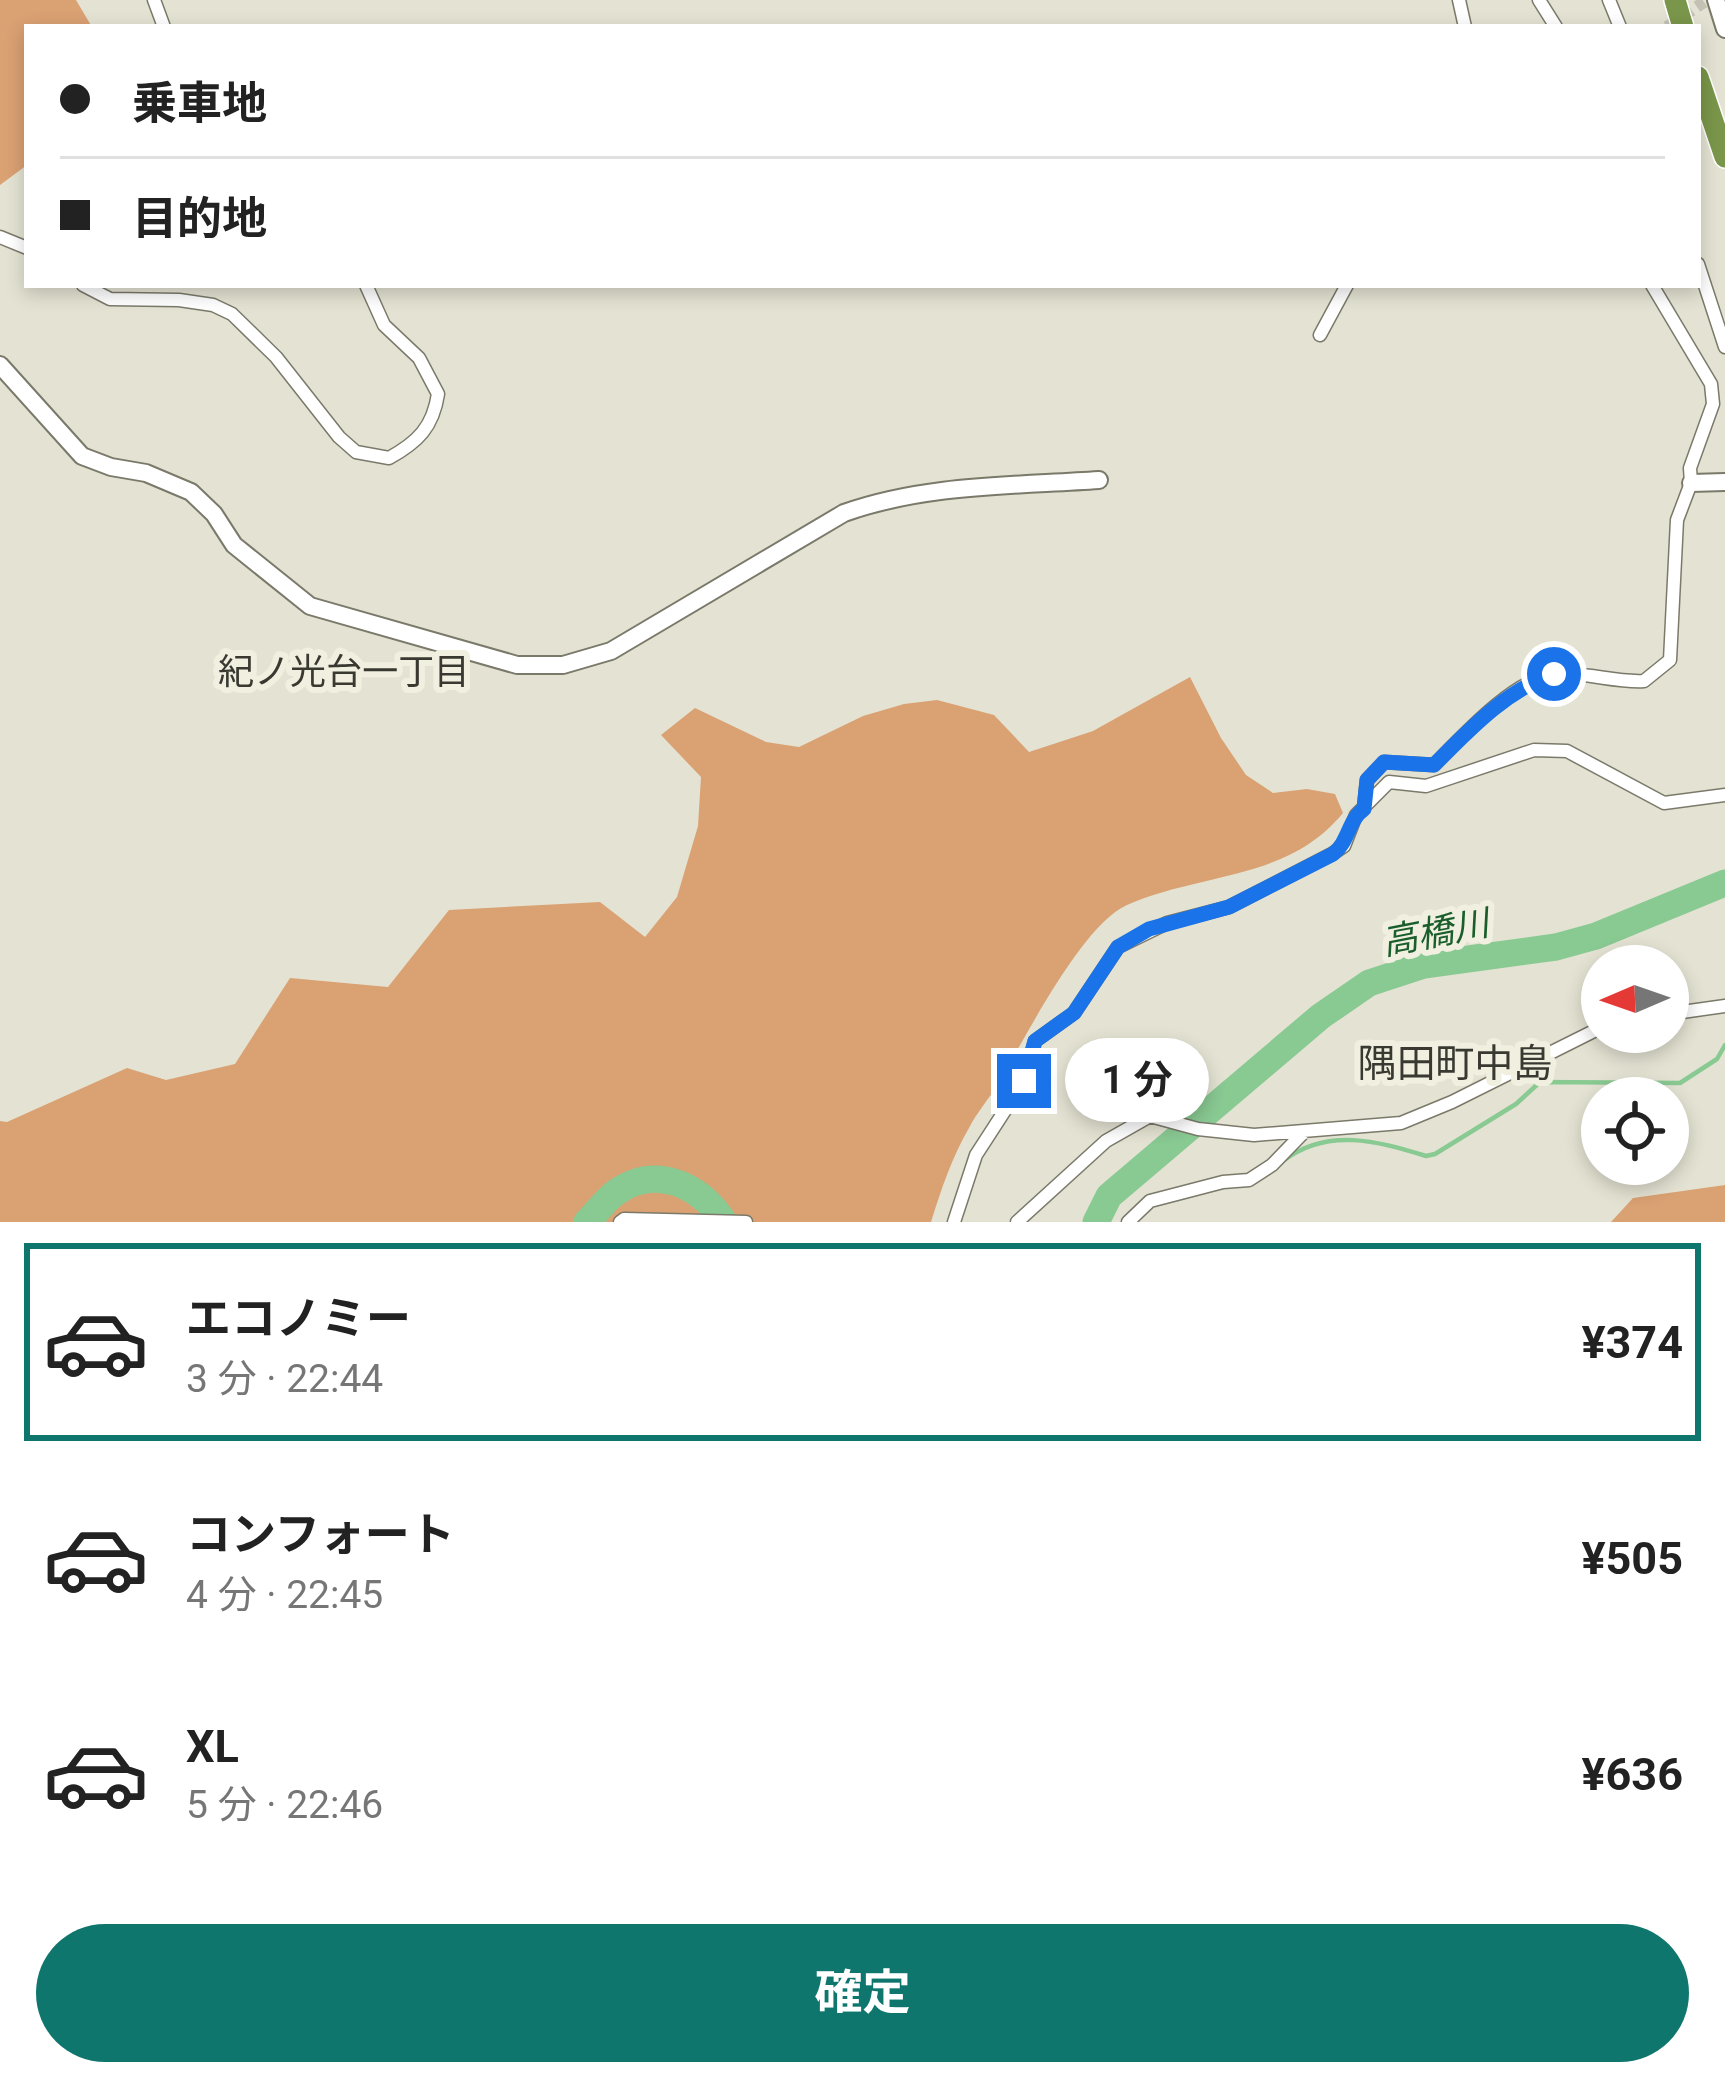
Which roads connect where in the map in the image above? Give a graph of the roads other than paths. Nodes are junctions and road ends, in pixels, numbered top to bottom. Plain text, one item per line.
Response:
1 (1710, 1) edge
2 (1725, 29) edge
3 (1701, 85) edge
4 (1725, 157) edge
5 (1701, 273) edge
6 (89, 288) edge
7 (367, 288) edge
8 (1346, 288) edge
9 (1654, 288) edge
10 (1320, 335) dead end
11 (1725, 347) edge
12 (0, 365) edge
13 (1099, 480) dead end
14 (1725, 482) edge
15 (1691, 483) junction
16 (1725, 795) edge
17 (1364, 809) junction
18 (1725, 1006) edge
19 (1689, 1011) edge
20 (1581, 1038) edge
21 (1304, 1132) junction
22 (620, 1222) edge
23 (746, 1222) edge
24 (955, 1222) edge
25 (1017, 1222) edge
26 (1127, 1222) edge

1 - 2 street
3 - 4 highway
5 - 11 street
6 - 7 street
8 - 10 street
9 - 15 street
12 - 13 street
14 - 15 street
15 - 17 street
16 - 17 street
17 - 24 street
18 - 19 street
20 - 21 street
21 - 25 street
21 - 26 street
22 - 23 street

